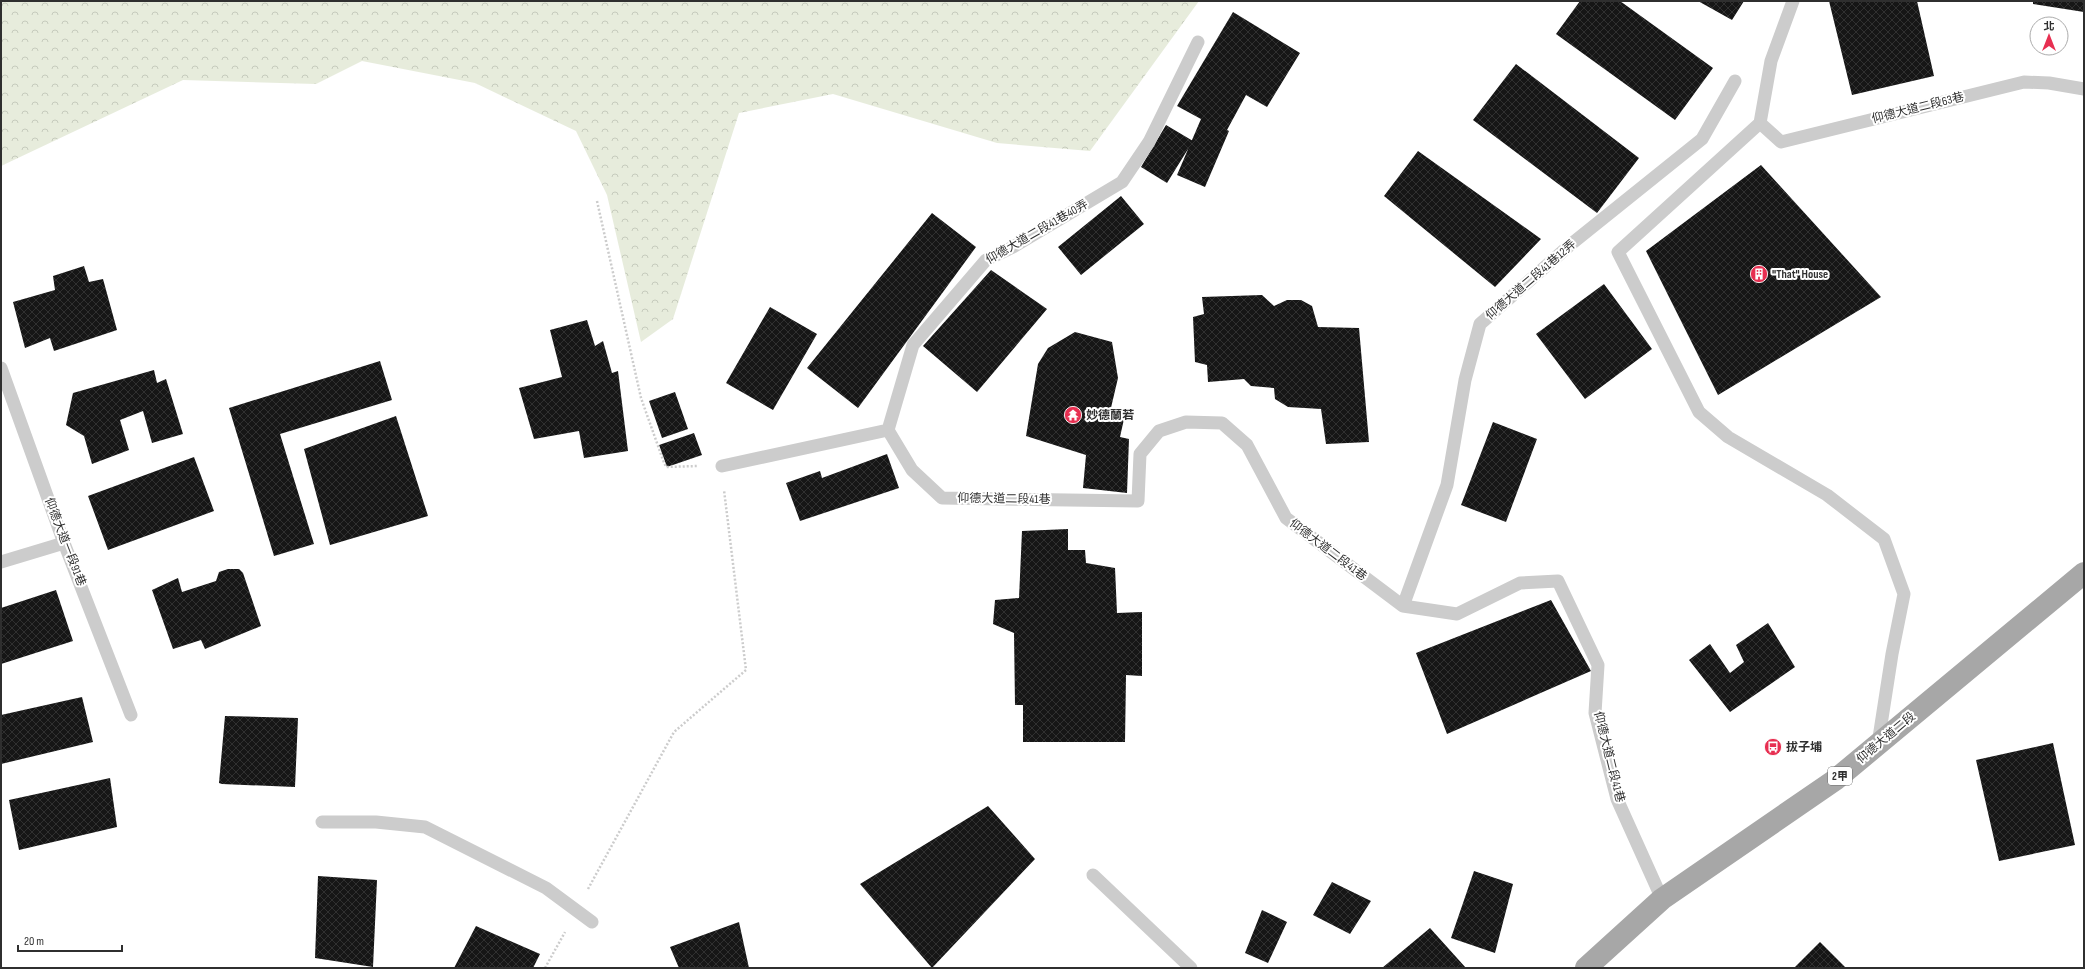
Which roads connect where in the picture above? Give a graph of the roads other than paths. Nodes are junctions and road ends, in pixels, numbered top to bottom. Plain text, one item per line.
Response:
1 (1793, 1) edge
2 (1198, 42) dead end
3 (1735, 81) dead end
4 (2084, 89) edge
5 (1760, 123) junction
6 (1, 368) edge
7 (888, 430) junction
8 (722, 466) road end
9 (64, 543) junction
10 (1, 562) edge
11 (2084, 573) edge
12 (1403, 606) junction
13 (131, 715) dead end
14 (1878, 744) junction
15 (322, 822) dead end
16 (1093, 875) dead end
17 (1662, 899) junction
18 (592, 922) dead end
19 (1191, 968) edge
20 (1586, 968) edge

1 - 5 lane
2 - 7 lane, 仰德大道二段41巷40弄
3 - 12 lane, 仰德大道二段41巷12弄
4 - 5 lane, 仰德大道二段63巷
5 - 14 lane
6 - 9 lane, 仰德大道一段91巷
7 - 8 lane
7 - 12 lane, 仰德大道二段41巷
9 - 10 lane
9 - 13 lane, 仰德大道一段91巷
11 - 14 main road, 仰德大道二段 / 2甲
12 - 17 lane, 仰德大道二段41巷
14 - 17 main road, 仰德大道二段 / 2甲
15 - 18 lane
16 - 19 lane
17 - 20 main road, 仰德大道二段 / 2甲

